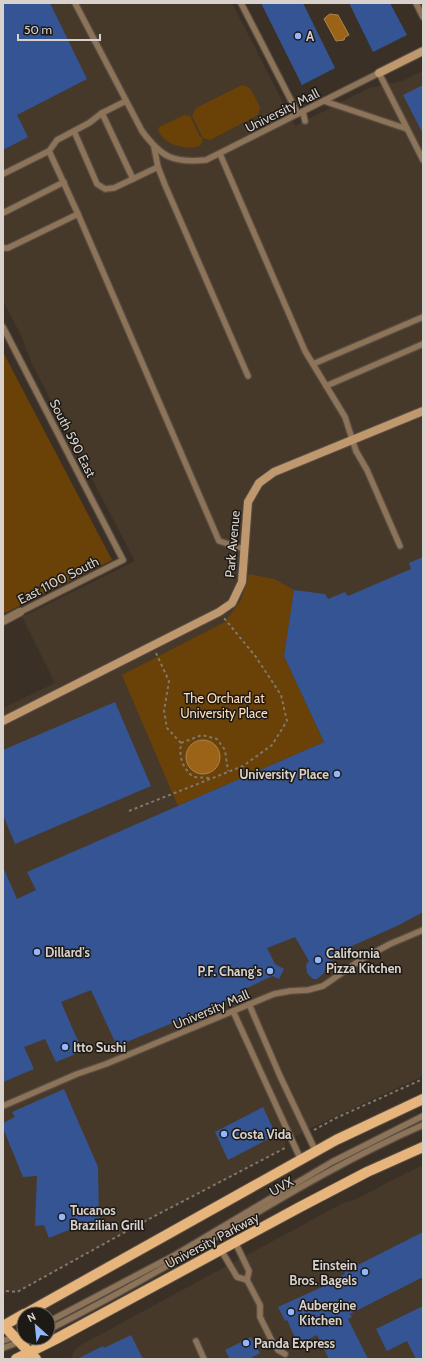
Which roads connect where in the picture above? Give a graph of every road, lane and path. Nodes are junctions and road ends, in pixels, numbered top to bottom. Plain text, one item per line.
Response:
1 (75, 3) edge
2 (241, 3) edge
3 (416, 3) edge
4 (423, 17) edge
5 (423, 51) edge
6 (379, 73) junction
7 (126, 101) junction
8 (324, 101) junction
9 (102, 113) junction
10 (301, 113) junction
11 (305, 121) dead end
12 (407, 129) junction
13 (74, 131) junction
14 (154, 147) junction
15 (49, 151) junction
16 (220, 154) junction
17 (423, 160) edge
18 (158, 167) junction
19 (3, 174) edge
20 (133, 179) junction
21 (64, 182) junction
22 (3, 213) edge
23 (78, 214) junction
24 (3, 248) edge
25 (423, 317) edge
26 (3, 327) edge
27 (423, 344) edge
28 (313, 364) junction
29 (248, 376) dead end
30 (326, 386) junction
31 (423, 410) edge
32 (353, 440) junction
33 (400, 546) dead end
34 (244, 549) junction
35 (123, 560) joint
36 (20, 612) joint
37 (219, 612) junction
38 (3, 621) edge
39 (152, 646) junction
40 (3, 721) edge
41 (181, 743) junction
42 (228, 771) junction
43 (212, 778) junction
44 (129, 811) dead end
45 (423, 930) edge
46 (249, 1004) junction
47 (233, 1011) junction
48 (423, 1079) edge
49 (423, 1099) edge
50 (3, 1106) edge
51 (423, 1116) edge
52 (423, 1125) edge
53 (315, 1129) dead end
54 (423, 1147) edge
55 (285, 1148) dead end
56 (316, 1152) junction
57 (301, 1160) junction
58 (235, 1242) junction
59 (221, 1250) junction
60 (247, 1280) junction
61 (6, 1292) dead end
62 (38, 1306) edge
63 (56, 1318) edge
64 (16, 1319) edge
65 (3, 1326) edge
66 (56, 1326) edge
67 (16, 1335) edge
68 (16, 1338) edge
69 (16, 1339) edge
70 (3, 1341) edge
71 (196, 1341) dead end
72 (25, 1346) edge
73 (3, 1348) edge
74 (285, 1354) dead end
75 (32, 1356) edge
76 (16, 1359) edge
77 (204, 1359) edge

1 - 7 lane, University Mall
2 - 10 lane
3 - 4 lane
5 - 6 street
6 - 8 lane, University Mall
6 - 12 lane
7 - 9 lane
7 - 14 lane, University Mall
8 - 10 lane, University Mall
8 - 12 lane
9 - 13 lane
9 - 20 lane
10 - 11 lane
10 - 16 lane, University Mall
12 - 17 lane
13 - 15 lane
13 - 20 lane
14 - 16 lane, University Mall
14 - 18 lane
15 - 19 lane
15 - 21 lane
16 - 28 lane
18 - 20 lane
18 - 29 lane
21 - 22 lane
21 - 23 lane
23 - 24 lane
23 - 34 lane
25 - 28 lane
26 - 35 lane, South 590 East
27 - 30 lane
28 - 30 lane
30 - 32 lane
31 - 32 street, Park Avenue
32 - 33 lane
32 - 34 street, Park Avenue
34 - 37 street, Park Avenue
35 - 36 lane, East 1100 South
36 - 38 street, East 1100 South
37 - 39 street, Park Avenue
37 - 42 path
39 - 40 street, Park Avenue
39 - 41 path
41 - 42 path
41 - 43 path
42 - 43 path
43 - 44 path
45 - 46 lane, University Mall
46 - 47 lane, University Mall
46 - 56 lane
47 - 50 lane, University Mall
47 - 57 lane
48 - 53 path
49 - 56 main road, University Parkway
51 - 63 lane
52 - 66 lane, UVX
54 - 58 main road, University Parkway
55 - 61 path
56 - 57 main road, University Parkway
57 - 62 main road, University Parkway
58 - 59 main road, University Parkway
58 - 60 lane
59 - 60 lane
59 - 75 main road, University Parkway
60 - 74 lane
64 - 65 main road, University Parkway
65 - 67 main road
68 - 70 lane
69 - 73 lane
71 - 77 lane
72 - 75 main road
75 - 76 main road, University Parkway

